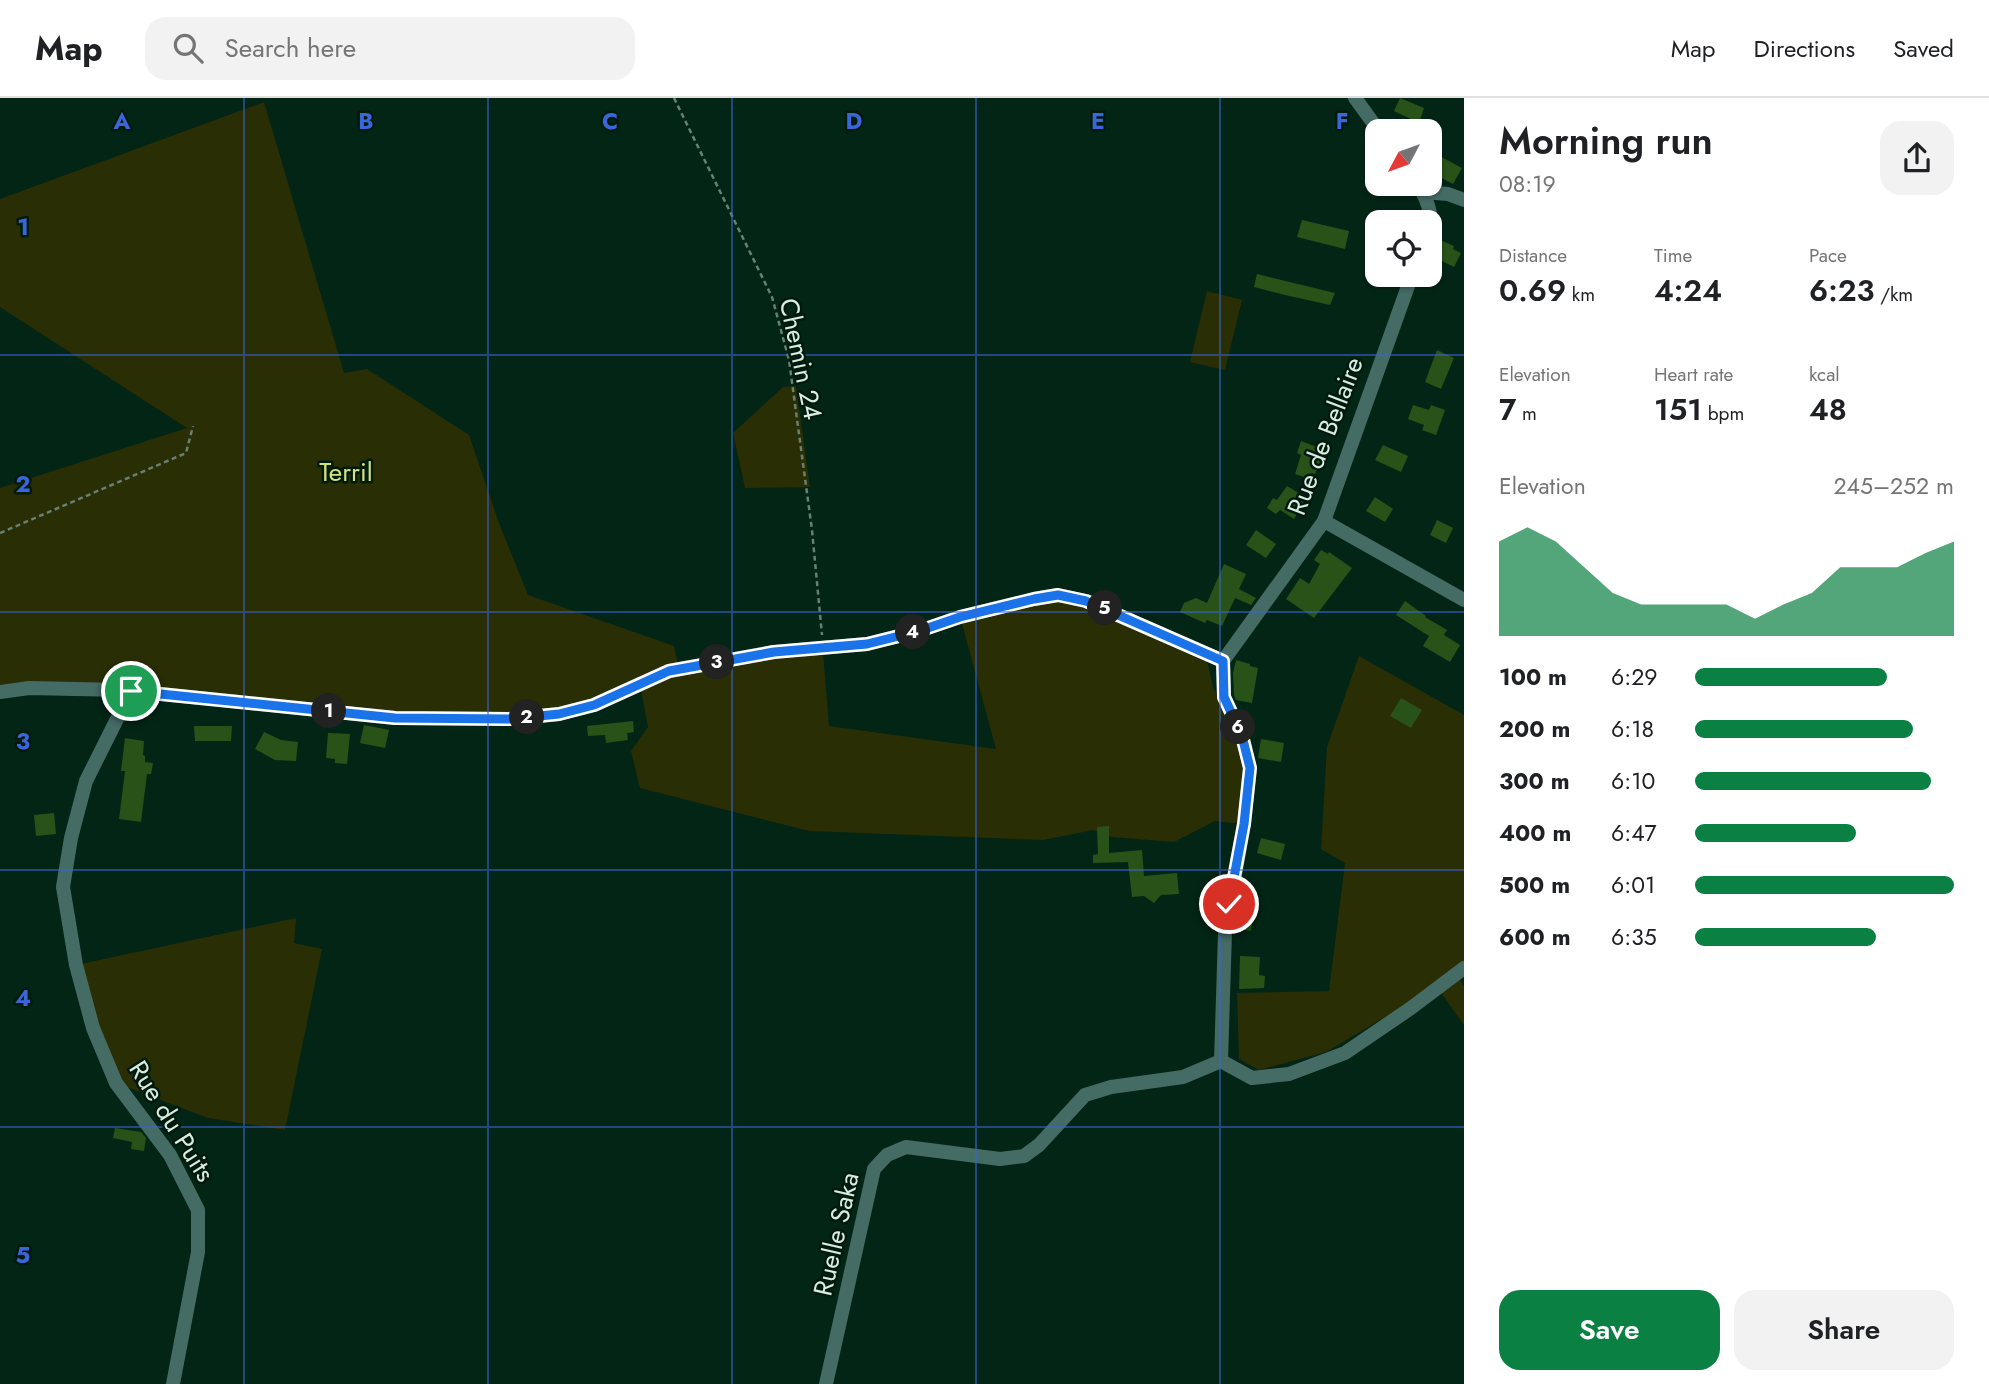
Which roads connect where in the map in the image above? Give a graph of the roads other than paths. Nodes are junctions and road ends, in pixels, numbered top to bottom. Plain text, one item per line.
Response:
1 (1354, 98) edge
2 (1370, 119) edge
3 (1442, 193) edge
4 (1464, 200) edge
5 (1408, 287) edge
6 (1324, 521) junction
7 (1464, 600) edge
8 (1223, 661) junction
9 (131, 691) junction
10 (0, 692) edge
11 (1464, 968) edge
12 (1221, 1061) junction
13 (173, 1384) edge
14 (826, 1384) edge

1 - 2 street
3 - 4 street
5 - 6 street, Rue de Bellaire
6 - 7 street
6 - 8 street, Rue de Bellaire
8 - 9 street
8 - 12 street
9 - 10 street
9 - 13 street, Rue du Puits
11 - 12 street
12 - 14 street, Ruelle Saka

